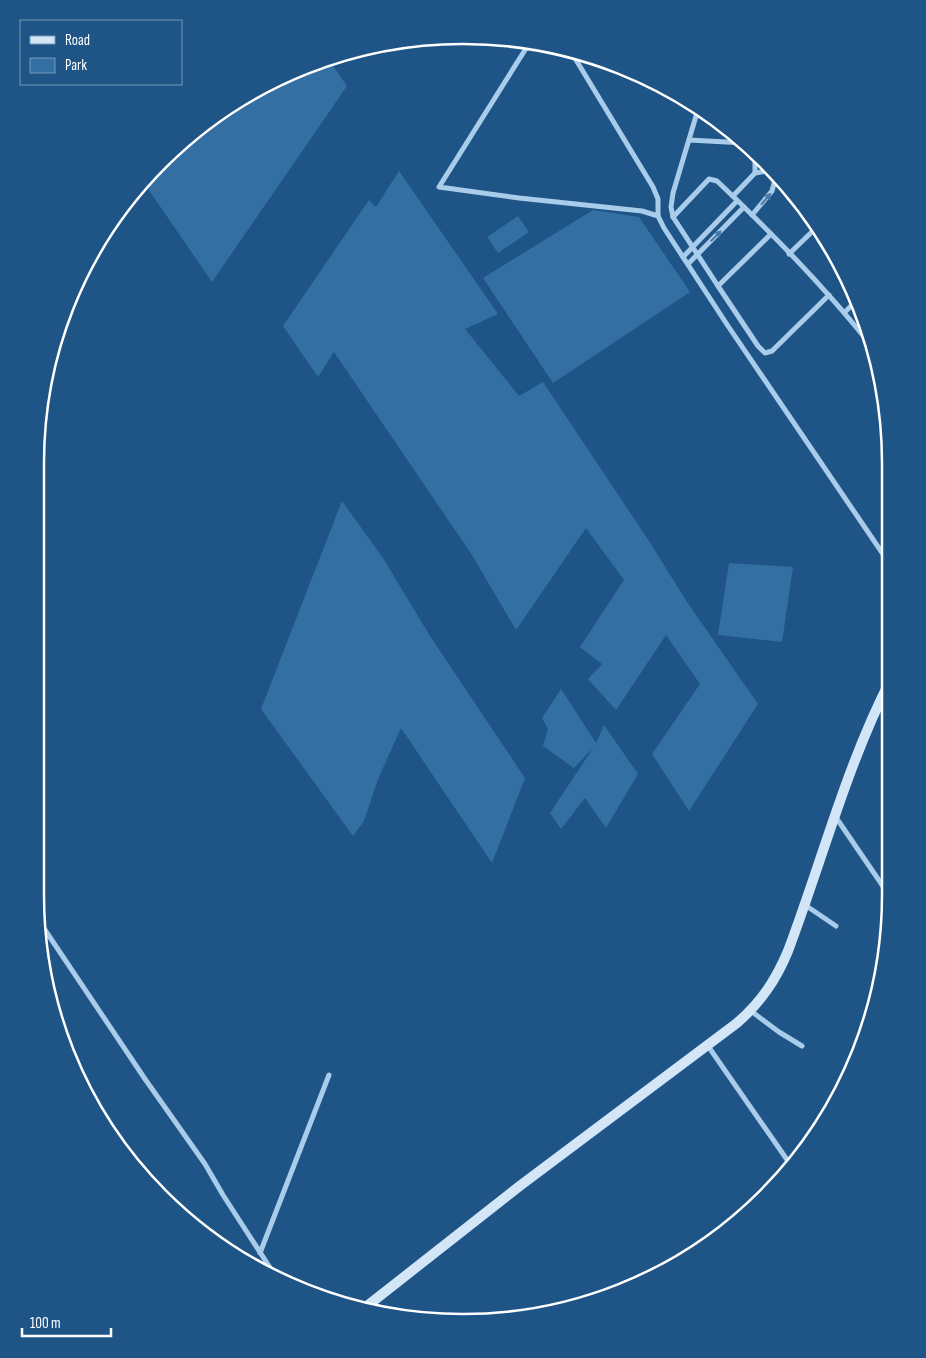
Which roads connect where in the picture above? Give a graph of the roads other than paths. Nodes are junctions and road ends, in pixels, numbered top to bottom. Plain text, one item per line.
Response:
1 (526, 48) edge
2 (576, 59) edge
3 (697, 115) edge
4 (689, 140) junction
5 (732, 142) edge
6 (755, 163) edge
7 (763, 171) edge
8 (755, 173) junction
9 (775, 184) edge
10 (732, 196) junction
11 (737, 201) junction
12 (744, 207) junction
13 (752, 214) junction
14 (658, 216) junction
15 (673, 217) junction
16 (813, 231) edge
17 (771, 234) junction
18 (692, 248) junction
19 (789, 254) junction
20 (697, 255) junction
21 (683, 257) junction
22 (688, 264) junction
23 (718, 286) junction
24 (829, 295) junction
25 (851, 306) edge
26 (845, 312) junction
27 (862, 333) edge
28 (882, 553) edge
29 (882, 696) edge
30 (836, 816) junction
31 (882, 885) edge
32 (805, 905) junction
33 (836, 926) dead end
34 (46, 931) edge
35 (751, 1011) junction
36 (708, 1046) junction
37 (802, 1046) dead end
38 (329, 1075) dead end
39 (787, 1160) edge
40 (260, 1253) junction
41 (269, 1266) edge
42 (370, 1304) edge

1 - 14 street
2 - 14 street
3 - 4 street
4 - 5 street
4 - 15 street
6 - 8 street
7 - 8 street
8 - 10 street
13 -> 9 street
10 - 11 street
10 - 15 street
11 - 12 street
11 - 18 street
12 - 13 street
20 -> 12 street
13 - 17 street
14 - 21 street
15 - 18 street
16 - 19 street
17 - 19 street
17 - 23 street
18 - 20 street
18 - 21 street
19 - 24 street
20 - 22 street
20 - 23 street
21 - 22 street
22 - 28 street
23 - 24 street
24 - 26 street
25 - 26 street
26 - 27 street
29 - 30 main road
30 - 31 street
30 - 32 main road
32 - 33 street
32 - 35 main road
34 - 40 street
35 - 36 main road
35 - 37 street
36 - 39 street
36 - 42 main road
38 - 40 street
40 - 41 street

